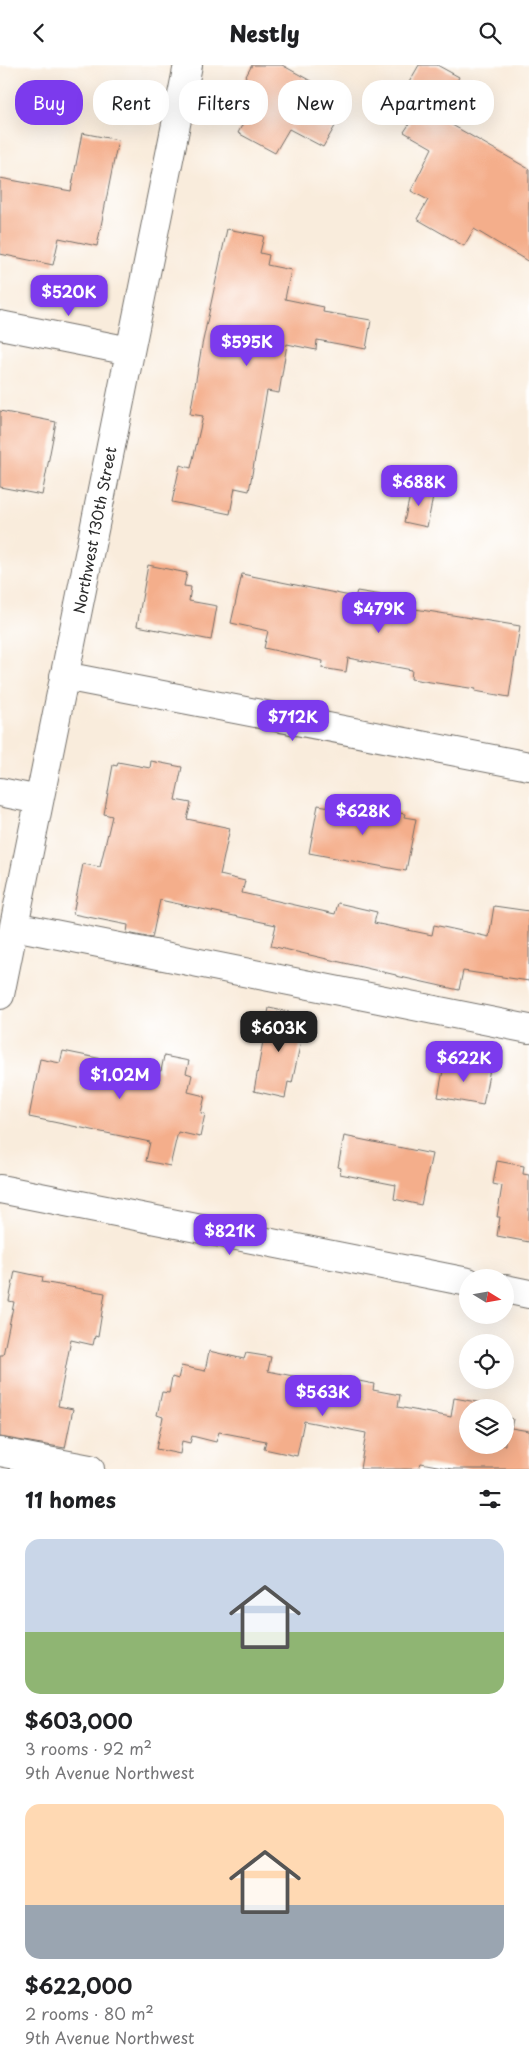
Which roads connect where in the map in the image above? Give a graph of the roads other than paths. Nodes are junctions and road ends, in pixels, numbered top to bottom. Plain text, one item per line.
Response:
1 (188, 65) edge
2 (0, 325) edge
3 (130, 351) junction
4 (64, 676) junction
5 (529, 766) edge
6 (0, 792) edge
7 (39, 800) junction
8 (14, 926) junction
9 (0, 995) edge
10 (529, 1029) edge
11 (0, 1189) edge
12 (459, 1280) edge
13 (514, 1291) edge
14 (529, 1294) edge
15 (0, 1452) edge
16 (90, 1469) edge

1 - 3 street, Northwest 130th Street
2 - 3 street
3 - 4 street, Northwest 130th Street
4 - 5 street
4 - 7 street, Northwest 130th Street
6 - 7 street
7 - 8 street, Northwest 130th Street
8 - 9 street, Northwest 130th Street
8 - 10 street
11 - 12 street
13 - 14 street
15 - 16 street

